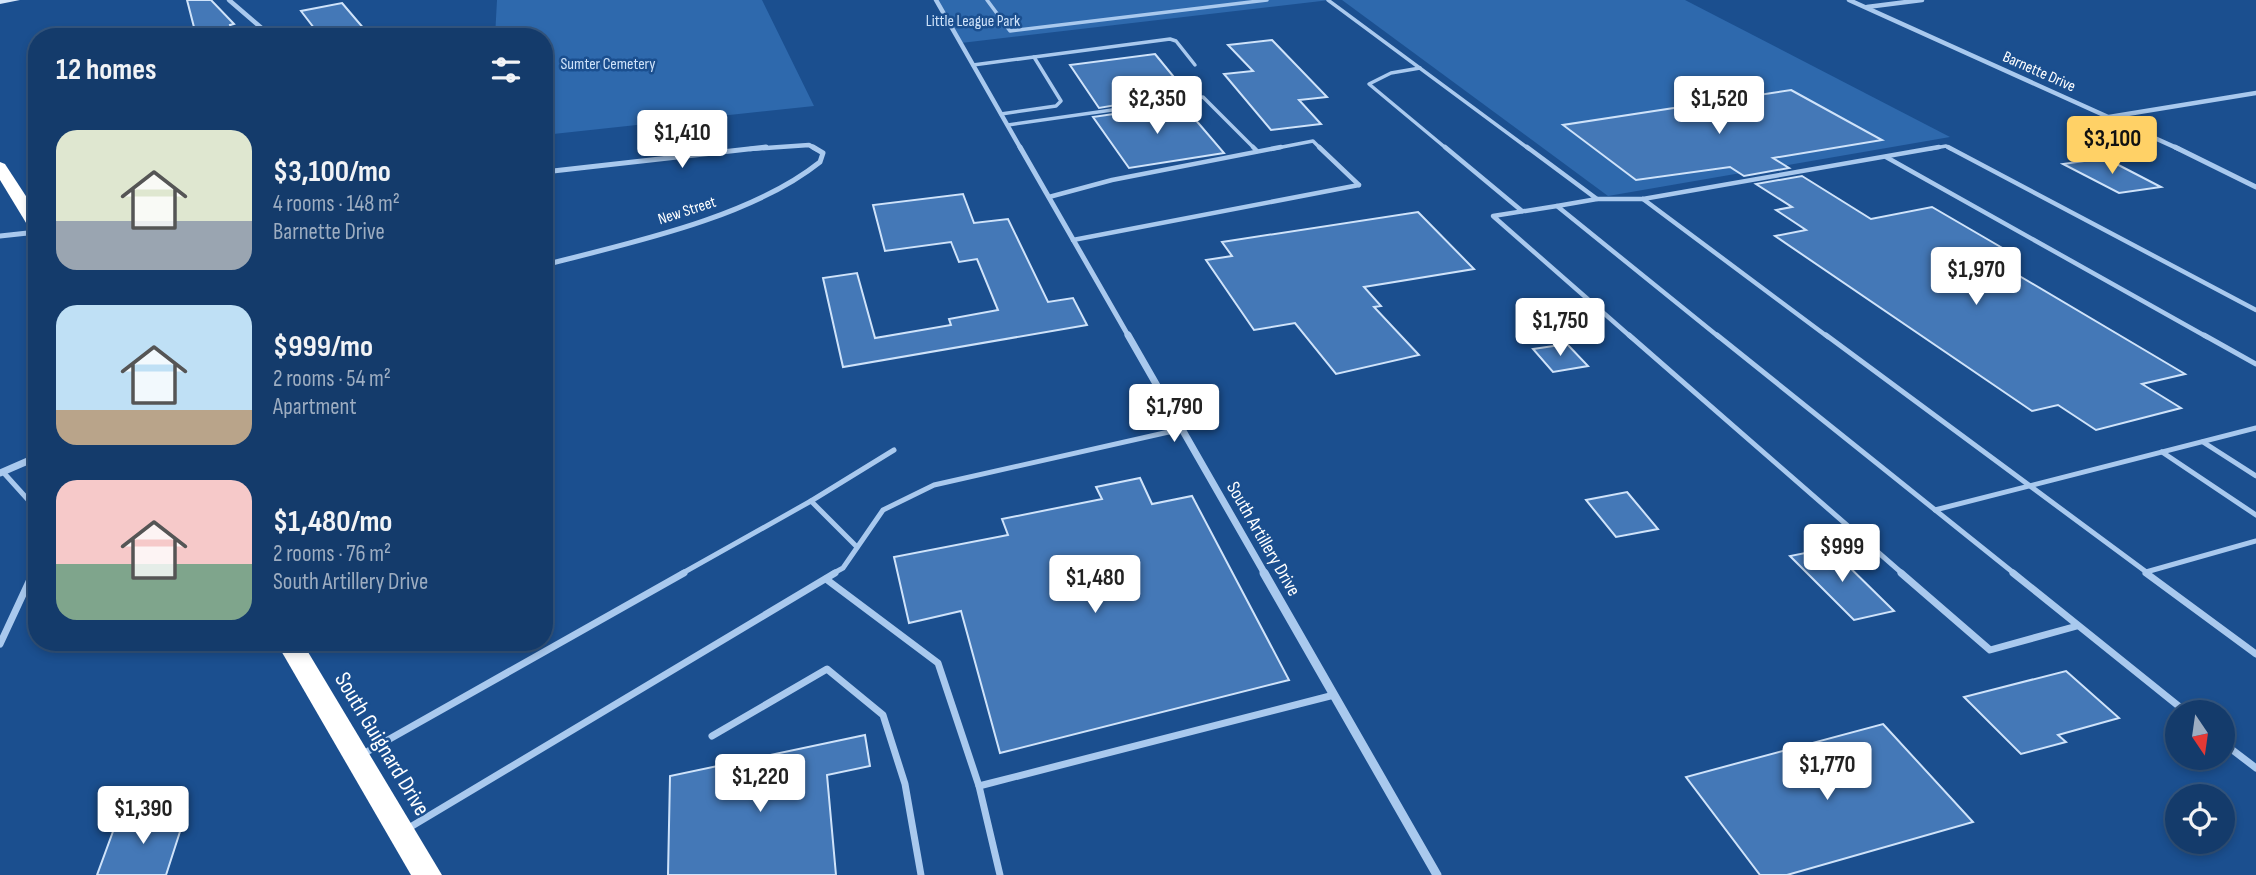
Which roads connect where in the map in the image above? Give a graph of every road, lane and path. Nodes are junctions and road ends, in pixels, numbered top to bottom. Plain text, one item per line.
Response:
1 (16, 0) edge
2 (229, 0) edge
3 (936, 0) edge
4 (987, 0) edge
5 (1267, 0) edge
6 (1328, 0) edge
7 (1849, 0) edge
8 (1922, 0) edge
9 (0, 2) edge
10 (1866, 8) junction
11 (262, 28) edge
12 (1034, 57) junction
13 (973, 65) junction
14 (1195, 65) dead end
15 (1420, 68) junction
16 (2256, 93) edge
17 (1001, 114) junction
18 (2109, 117) junction
19 (1008, 125) junction
20 (1257, 151) junction
21 (1886, 157) junction
22 (1339, 164) joint
23 (0, 167) edge
24 (553, 171) edge
25 (2256, 187) edge
26 (1049, 197) junction
27 (1597, 199) junction
28 (1643, 200) junction
29 (1557, 206) junction
30 (1522, 211) junction
31 (28, 214) edge
32 (28, 231) edge
33 (0, 236) edge
34 (1073, 240) junction
35 (553, 263) edge
36 (2256, 310) edge
37 (2256, 365) edge
38 (2256, 428) edge
39 (1182, 429) junction
40 (2203, 442) junction
41 (894, 450) dead end
42 (2162, 452) junction
43 (28, 461) edge
44 (1, 472) edge
45 (2256, 475) edge
46 (2030, 487) junction
47 (28, 500) edge
48 (811, 501) junction
49 (1935, 510) junction
50 (2256, 515) edge
51 (2256, 541) edge
52 (857, 547) junction
53 (2146, 572) junction
54 (826, 579) junction
55 (28, 587) edge
56 (2077, 626) junction
57 (0, 643) edge
58 (553, 647) edge
59 (294, 651) edge
60 (546, 651) edge
61 (2256, 654) edge
62 (1334, 695) junction
63 (2171, 700) edge
64 (712, 736) dead end
65 (2235, 752) edge
66 (358, 757) junction
67 (2256, 768) edge
68 (979, 786) junction
69 (402, 833) junction
70 (427, 875) edge
71 (921, 875) edge
72 (1000, 875) edge
73 (1437, 875) edge

1 - 9 street
2 - 11 street
3 - 13 street, South Artillery Drive
4 - 5 lane
6 - 15 lane
7 - 10 street, Barnette Drive
8 - 10 street
10 - 18 street, Barnette Drive
12 - 13 lane
12 - 14 lane
12 - 17 lane
13 - 17 street, South Artillery Drive
15 - 27 lane
15 - 30 lane
16 - 18 street
17 - 19 street, South Artillery Drive
18 - 25 street, Barnette Drive
19 - 20 lane
19 - 26 street, South Artillery Drive
20 - 22 lane
20 - 26 lane
21 - 28 lane
21 - 36 lane
21 - 37 lane
22 - 34 lane
23 - 31 highway
24 - 35 street, New Street
26 - 34 street, South Artillery Drive
27 - 28 lane
27 - 29 lane
28 - 46 lane
29 - 30 lane
29 - 49 lane
30 - 56 lane
32 - 33 street
34 - 39 street, South Artillery Drive
38 - 40 lane
39 - 52 lane
39 - 62 street, South Artillery Drive
40 - 42 lane
40 - 45 lane
41 - 48 lane
42 - 46 lane
42 - 50 lane
43 - 44 street
44 - 47 lane
46 - 49 lane
46 - 53 lane
48 - 52 lane
48 - 58 lane
49 - 56 lane
51 - 53 lane
52 - 54 lane
53 - 61 lane
54 - 68 lane
54 - 69 lane
55 - 57 lane
56 - 63 lane
59 - 66 highway, South Guignard Drive
60 - 66 lane
62 - 68 lane
62 - 73 street, South Artillery Drive
64 - 71 lane
65 - 67 lane
66 - 69 highway, South Guignard Drive
68 - 72 lane
69 - 70 highway, South Guignard Drive

